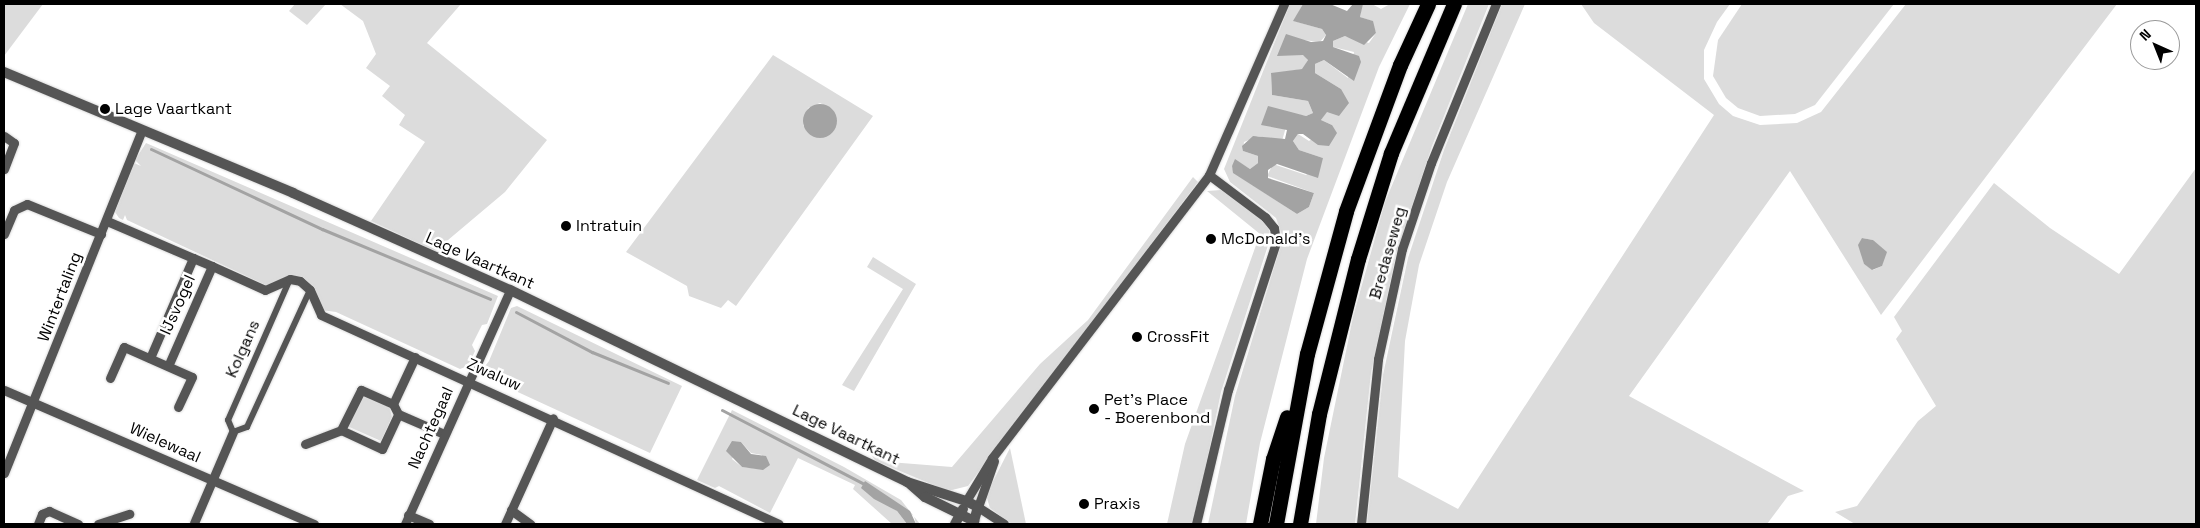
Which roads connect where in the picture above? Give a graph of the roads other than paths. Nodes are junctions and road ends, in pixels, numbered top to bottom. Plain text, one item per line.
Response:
1 (1284, 4) edge
2 (1428, 4) edge
3 (1454, 4) edge
4 (1496, 4) edge
5 (4, 72) edge
6 (142, 130) junction
7 (4, 136) edge
8 (4, 169) edge
9 (1209, 175) junction
10 (107, 221) junction
11 (5, 228) edge
12 (101, 234) junction
13 (194, 258) junction
14 (212, 266) junction
15 (290, 279) junction
16 (310, 290) junction
17 (510, 290) junction
18 (1307, 354) junction
19 (415, 357) junction
20 (150, 358) junction
21 (168, 366) junction
22 (110, 378) dead end
23 (469, 380) junction
24 (4, 390) edge
25 (36, 402) junction
26 (393, 404) junction
27 (178, 407) dead end
28 (398, 414) junction
29 (554, 418) junction
30 (341, 430) junction
31 (232, 432) junction
32 (444, 434) junction
33 (305, 444) dead end
34 (1001, 448) junction
35 (4, 473) edge
36 (213, 480) junction
37 (907, 482) junction
38 (966, 501) junction
39 (978, 507) junction
40 (511, 510) junction
41 (129, 514) dead end
42 (960, 514) junction
43 (406, 520) edge
44 (976, 523) edge
45 (38, 524) edge
46 (78, 524) edge
47 (98, 524) edge
48 (192, 524) edge
49 (314, 524) edge
50 (429, 524) edge
51 (505, 524) edge
52 (530, 524) edge
53 (778, 524) edge
54 (956, 524) edge
55 (1004, 524) edge
56 (1196, 524) edge
57 (1260, 524) edge
58 (1276, 524) edge
59 (1300, 524) edge
60 (1361, 524) edge

1 - 9 street
2 - 18 highway
3 - 59 highway
4 - 60 street, Bredaseweg
5 - 6 street, Lage Vaartkant
6 - 10 street, Wintertaling
6 - 17 street, Lage Vaartkant
7 - 8 street
9 - 34 street
9 - 56 street
10 - 12 street, Wintertaling
10 - 13 street
11 - 12 street
12 - 25 street, Wintertaling
13 - 14 street, IJsvogel
13 - 20 street, IJsvogel
14 - 15 street
14 - 21 street, IJsvogel
15 - 16 street
15 - 31 street, Kolgans
16 - 19 street, Zwaluw
16 - 31 street
17 - 23 street, Nachtegaal
17 - 37 street, Lage Vaartkant
18 - 57 highway
18 - 58 highway
19 - 23 street, Zwaluw
19 - 26 street
20 - 21 street
20 - 22 street
21 - 27 street
23 - 29 street, Zwaluw
23 - 32 street, Nachtegaal
24 - 25 street, Wielewaal
25 - 35 street, Wintertaling
25 - 36 street, Wielewaal
26 - 28 street
26 - 30 street
28 - 30 street
28 - 32 street
29 - 40 street
29 - 53 street, Zwaluw
30 - 33 street
31 - 36 street, Kolgans
32 - 43 street, Nachtegaal
34 - 38 street
34 - 39 street
36 - 48 street, Kolgans
36 - 49 street, Wielewaal
37 - 38 street, Lage Vaartkant
37 - 42 street, Lage Vaartkant
38 - 39 street, Lage Vaartkant
38 - 42 street
39 - 44 street
39 - 55 street
40 - 51 street
40 - 52 street
41 - 47 street
42 - 44 street, Lage Vaartkant
42 - 54 street
43 - 50 street
45 - 46 street

